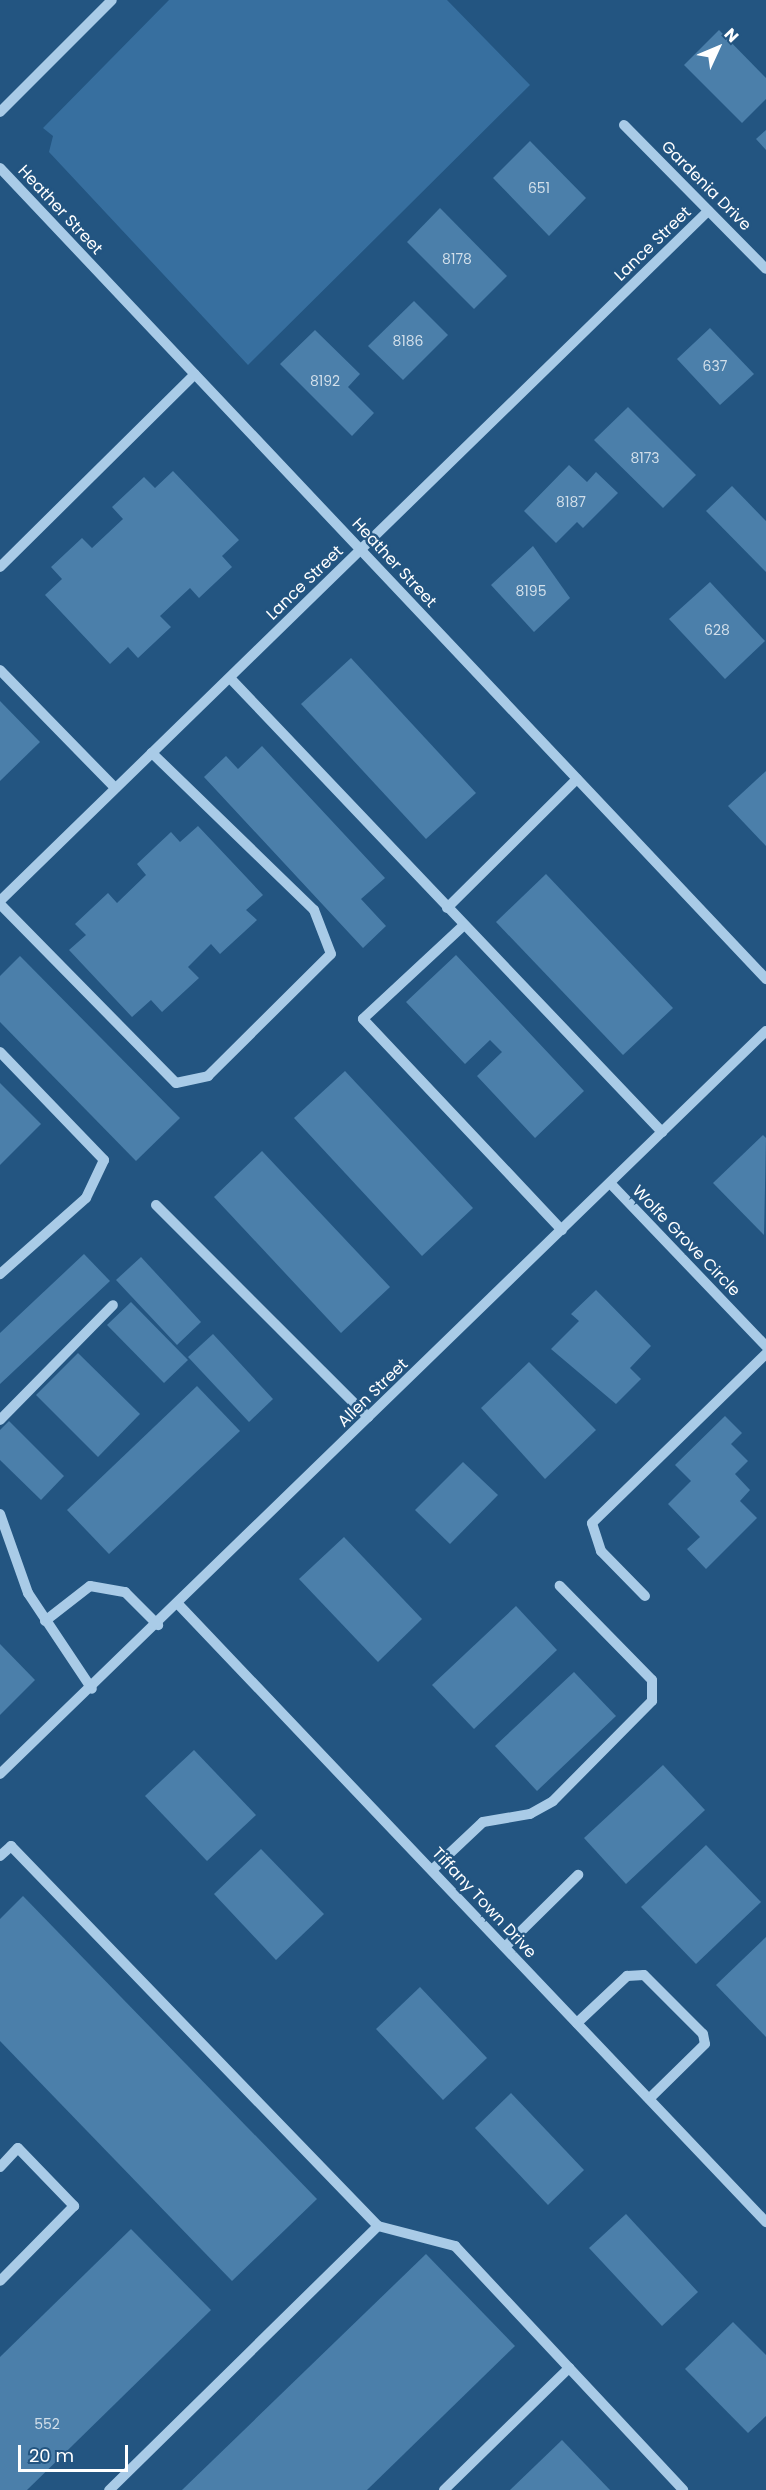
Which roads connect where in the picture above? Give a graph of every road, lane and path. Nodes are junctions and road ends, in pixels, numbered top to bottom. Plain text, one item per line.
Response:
1 (112, 0) edge
2 (0, 112) edge
3 (624, 125) dead end
4 (0, 168) edge
5 (708, 211) junction
6 (766, 269) edge
7 (195, 374) junction
8 (361, 550) junction
9 (0, 567) edge
10 (0, 670) edge
11 (230, 678) junction
12 (152, 753) junction
13 (576, 779) junction
14 (116, 788) junction
15 (0, 903) edge
16 (447, 908) junction
17 (464, 925) junction
18 (766, 979) edge
19 (766, 1031) edge
20 (0, 1052) edge
21 (662, 1132) junction
22 (610, 1183) junction
23 (156, 1205) dead end
24 (562, 1230) junction
25 (0, 1274) edge
26 (113, 1305) dead end
27 (766, 1346) edge
28 (766, 1354) edge
29 (369, 1418) junction
30 (0, 1420) edge
31 (0, 1514) edge
32 (560, 1586) dead end
33 (645, 1596) dead end
34 (179, 1605) junction
35 (45, 1621) junction
36 (158, 1625) junction
37 (92, 1689) junction
38 (0, 1774) edge
39 (0, 1856) edge
40 (432, 1870) junction
41 (578, 1875) dead end
42 (505, 1947) junction
43 (577, 2023) junction
44 (649, 2099) junction
45 (0, 2167) edge
46 (766, 2222) edge
47 (378, 2226) junction
48 (0, 2282) edge
49 (569, 2368) junction
50 (109, 2490) edge
51 (444, 2490) edge
52 (683, 2490) edge

1 - 2 street
3 - 5 street, Gardenia Drive
4 - 7 street, Heather Street
5 - 6 street, Gardenia Drive
5 - 8 street, Lance Street
7 - 8 street, Heather Street
7 - 9 street
8 - 11 street, Lance Street
8 - 13 street, Heather Street
10 - 14 street
11 - 12 street, Lance Street
11 - 16 street
12 - 14 street, Lance Street
12 - 15 street
13 - 16 street
13 - 18 street, Heather Street
14 - 15 street, Lance Street
16 - 17 street
17 - 21 street
17 - 24 street
19 - 21 street, Allen Street
20 - 25 street
21 - 22 street, Allen Street
22 - 24 street, Allen Street
22 - 27 street, Wolfe Grove Circle
23 - 29 street
24 - 29 street, Allen Street
26 - 30 street
28 - 33 street
29 - 34 street, Allen Street
31 - 35 street
32 - 40 street
34 - 36 street, Allen Street
34 - 40 street, Tiffany Town Drive
35 - 36 street
35 - 37 street
36 - 37 street, Allen Street
37 - 38 street, Allen Street
39 - 47 street
40 - 42 street, Tiffany Town Drive
41 - 42 street
42 - 43 street, Tiffany Town Drive
43 - 44 street, Tiffany Town Drive
43 - 44 street
44 - 46 street, Tiffany Town Drive
45 - 48 street
47 - 49 street
47 - 50 street
49 - 51 street
49 - 52 street

